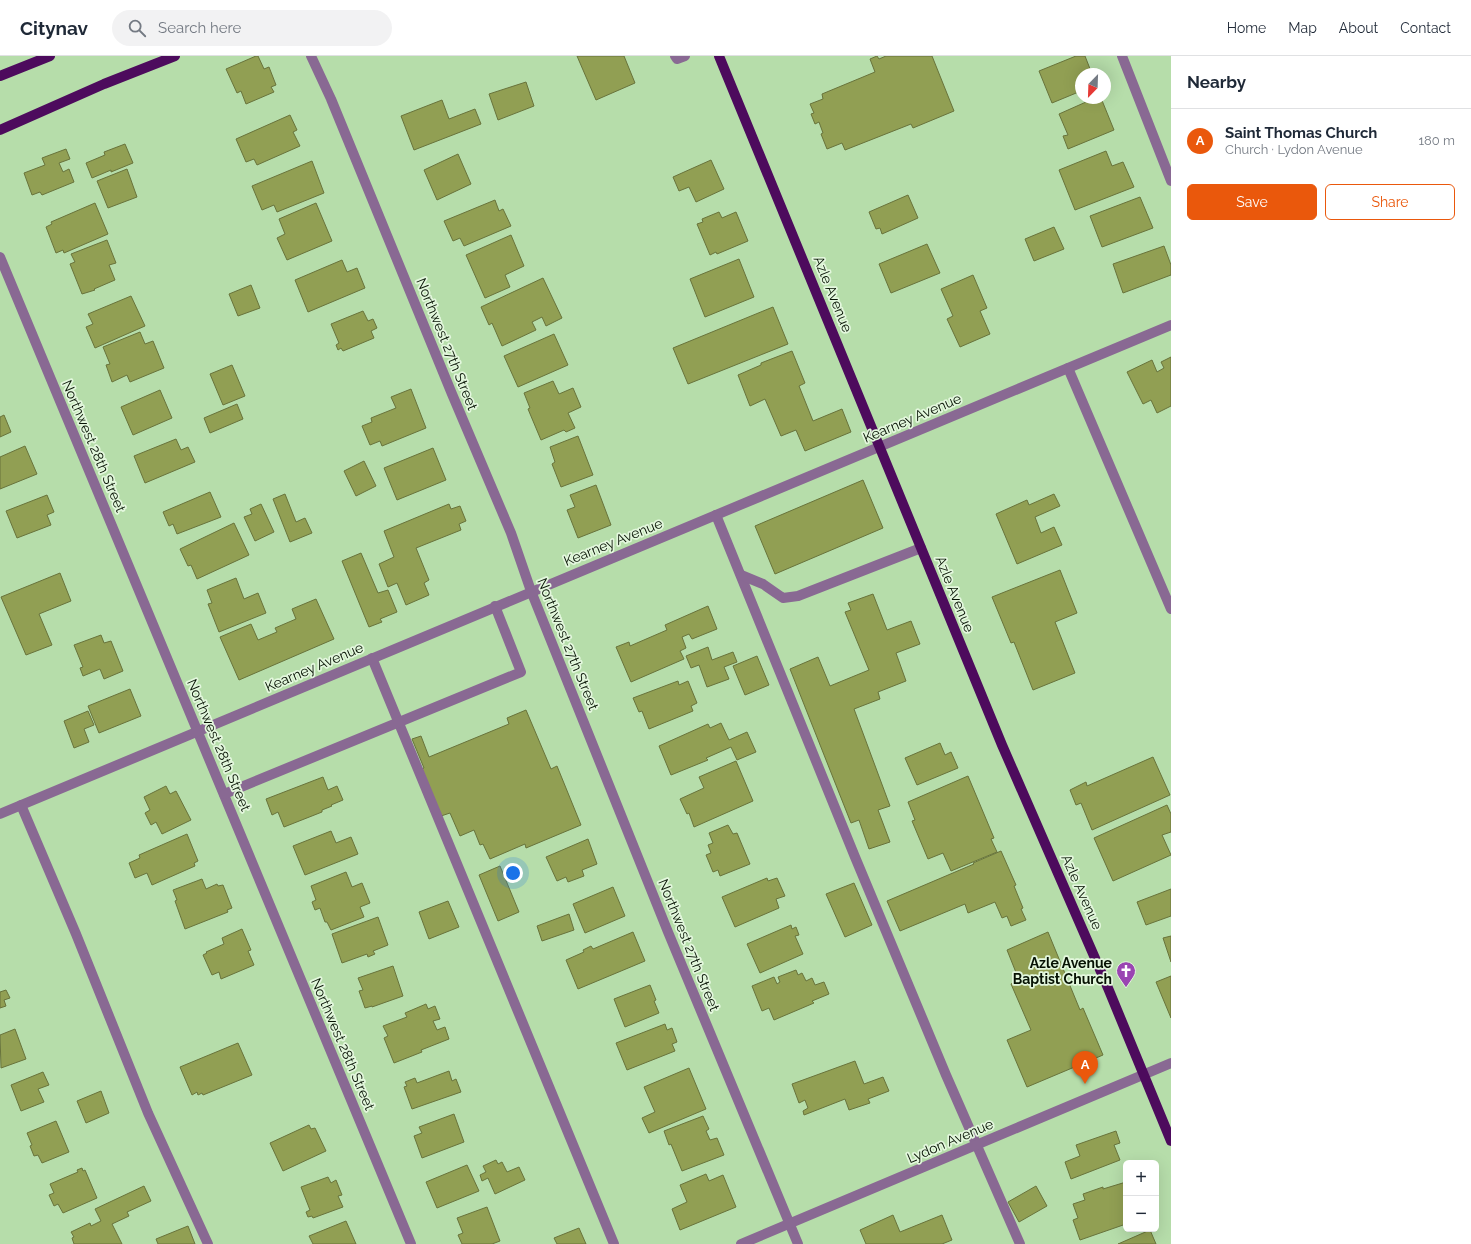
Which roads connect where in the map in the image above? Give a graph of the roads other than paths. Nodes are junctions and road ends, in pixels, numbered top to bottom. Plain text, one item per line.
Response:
1 (50, 56) edge
2 (175, 56) edge
3 (311, 56) edge
4 (675, 56) edge
5 (685, 56) edge
6 (720, 56) edge
7 (1122, 56) edge
8 (0, 76) edge
9 (0, 130) edge
10 (1171, 181) edge
11 (0, 257) edge
12 (1171, 326) edge
13 (1068, 368) junction
14 (880, 447) junction
15 (716, 515) junction
16 (921, 548) junction
17 (741, 575) junction
18 (531, 591) junction
19 (495, 606) junction
20 (1171, 610) edge
21 (372, 658) junction
22 (399, 721) junction
23 (198, 732) junction
24 (224, 794) junction
25 (21, 805) junction
26 (0, 814) edge
27 (1171, 1063) edge
28 (1144, 1074) junction
29 (1171, 1141) edge
30 (977, 1145) junction
31 (789, 1224) junction
32 (208, 1244) edge
33 (412, 1244) edge
34 (614, 1244) edge
35 (741, 1244) edge
36 (798, 1244) edge
37 (1020, 1244) edge

1 - 8 main road
2 - 9 main road
3 - 18 street, Northwest 27th Street
4 - 5 street
6 - 14 main road, Azle Avenue
7 - 10 street
11 - 23 street, Northwest 28th Street
12 - 13 street, Kearney Avenue
13 - 14 street, Kearney Avenue
13 - 20 street
14 - 15 street, Kearney Avenue
14 - 16 main road, Azle Avenue
15 - 17 street
15 - 18 street, Kearney Avenue
16 - 17 street
16 - 28 main road, Azle Avenue
17 - 30 street
18 - 19 street, Kearney Avenue
18 - 31 street, Northwest 27th Street
19 - 21 street, Kearney Avenue
19 - 22 street
21 - 22 street
21 - 23 street, Kearney Avenue
22 - 24 street
22 - 34 street
23 - 24 street, Northwest 28th Street
23 - 25 street, Kearney Avenue
24 - 33 street, Northwest 28th Street
25 - 26 street, Kearney Avenue
25 - 32 street
27 - 28 street, Lydon Avenue
28 - 29 main road, Azle Avenue
28 - 30 street, Lydon Avenue
30 - 31 street, Lydon Avenue
30 - 37 street
31 - 35 street, Lydon Avenue
31 - 36 street, Northwest 27th Street

